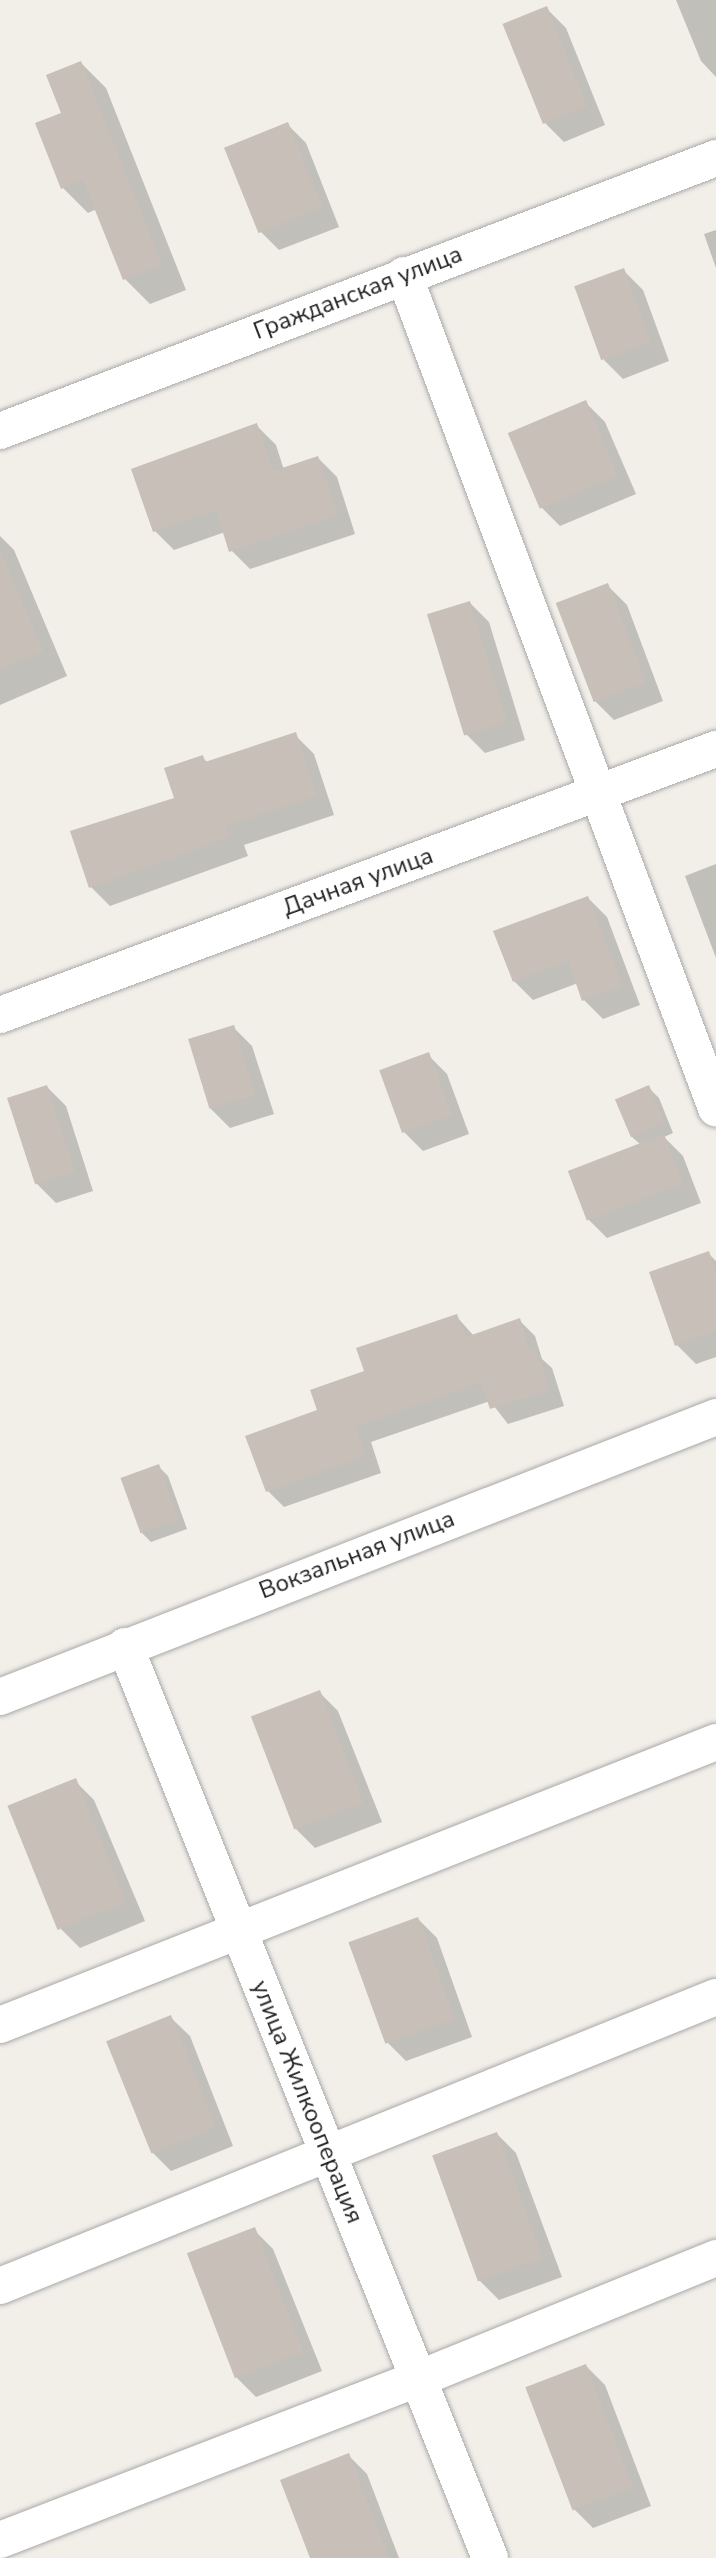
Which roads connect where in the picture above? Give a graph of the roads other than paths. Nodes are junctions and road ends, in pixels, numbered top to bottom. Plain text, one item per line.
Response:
1 (716, 158) edge
2 (404, 275) junction
3 (0, 431) edge
4 (716, 749) edge
5 (599, 793) junction
6 (0, 1015) edge
7 (716, 1108) edge
8 (716, 1417) edge
9 (125, 1646) junction
10 (0, 1697) edge
11 (716, 1742) edge
12 (240, 1933) junction
13 (716, 1997) edge
14 (0, 2025) edge
15 (329, 2156) junction
16 (716, 2258) edge
17 (0, 2286) edge
18 (418, 2379) junction
19 (0, 2540) edge
20 (490, 2558) edge

1 - 2 street, Гражданская улица
2 - 3 street, Гражданская улица
2 - 5 street
4 - 5 street, Дачная улица
5 - 6 street, Дачная улица
5 - 7 street
8 - 9 street, Вокзальная улица
9 - 10 street, Вокзальная улица
9 - 12 street, улица Жилкооперация
11 - 12 street
12 - 14 street
12 - 15 street, улица Жилкооперация
13 - 15 street
15 - 17 street
15 - 18 street, улица Жилкооперация
16 - 18 street
18 - 19 street
18 - 20 street, улица Жилкооперация

